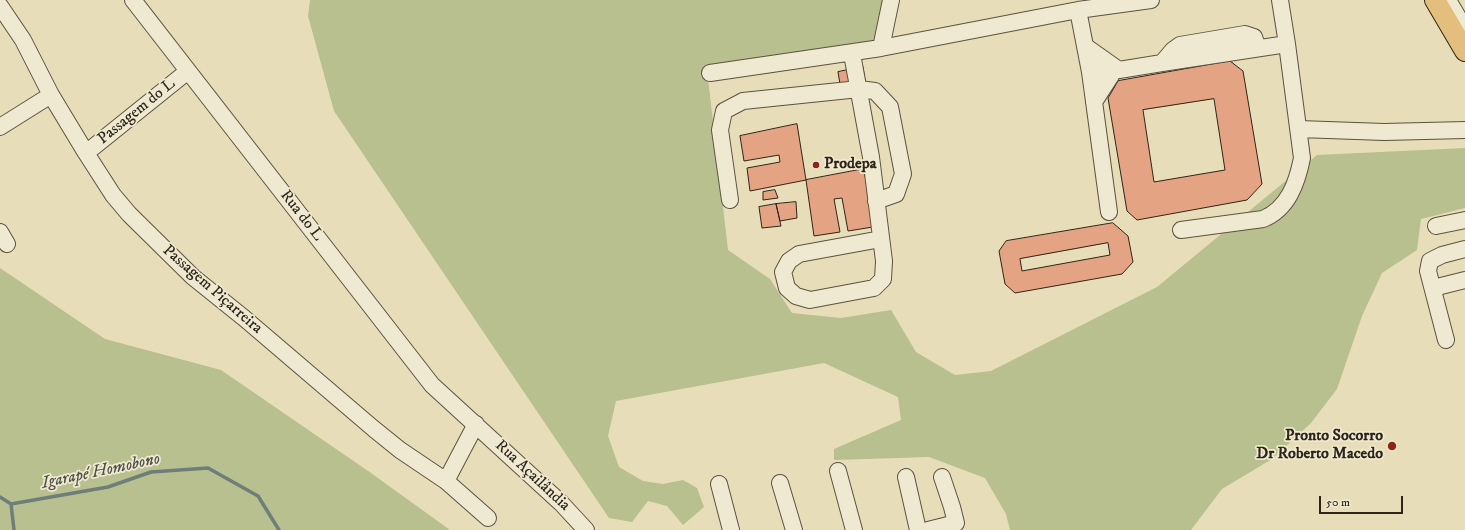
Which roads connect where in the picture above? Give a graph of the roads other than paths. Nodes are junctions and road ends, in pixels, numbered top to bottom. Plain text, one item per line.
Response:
1 (133, 0) edge
2 (891, 0) edge
3 (1151, 0) edge
4 (1280, 0) edge
5 (1435, 0) edge
6 (1448, 0) edge
7 (0, 6) edge
8 (1078, 10) junction
9 (1465, 29) edge
10 (1287, 44) junction
11 (1085, 46) junction
12 (881, 48) junction
13 (1465, 51) edge
14 (854, 61) junction
15 (1116, 70) junction
16 (188, 72) junction
17 (1090, 72) junction
18 (710, 73) dead end
19 (859, 88) junction
20 (51, 95) junction
21 (1094, 102) junction
22 (0, 127) edge
23 (1464, 128) edge
24 (1299, 129) junction
25 (86, 153) junction
26 (730, 200) dead end
27 (876, 201) junction
28 (1109, 212) dead end
29 (1465, 220) edge
30 (1436, 226) dead end
31 (1181, 230) dead end
32 (881, 239) junction
33 (1465, 249) edge
34 (1465, 280) edge
35 (1433, 288) junction
36 (1446, 340) dead end
37 (476, 424) junction
38 (838, 471) dead end
39 (906, 477) dead end
40 (942, 477) dead end
41 (446, 481) junction
42 (780, 483) dead end
43 (719, 484) dead end
44 (488, 518) dead end
45 (586, 530) edge
46 (731, 530) edge
47 (794, 530) edge
48 (854, 530) edge
49 (918, 530) edge
50 (928, 530) edge

1 - 16 street, Rua do L
2 - 12 street
3 - 8 street
4 - 10 street
5 - 13 main road
6 - 9 street
7 - 20 street, Passagem Piçarreira
8 - 11 street
8 - 12 street
10 - 15 street
10 - 24 street
11 - 15 street
11 - 17 street
12 - 14 street
14 - 18 street
14 - 19 street
15 - 17 street
15 - 21 street
16 - 25 street, Passagem do L
16 - 37 street, Rua do L
17 - 21 street
19 - 26 street
19 - 27 street
19 - 27 street
20 - 22 street
20 - 25 street, Passagem Piçarreira
21 - 28 street
23 - 24 street
24 - 31 street
25 - 41 street, Passagem Piçarreira
27 - 32 street
29 - 30 street
32 - 32 street
33 - 35 street
34 - 35 street
35 - 36 street
37 - 41 street
37 - 45 street, Rua Açailândia
38 - 48 street
39 - 49 street
40 - 50 street
41 - 44 street, Passagem Piçarreira
42 - 47 street
43 - 46 street

